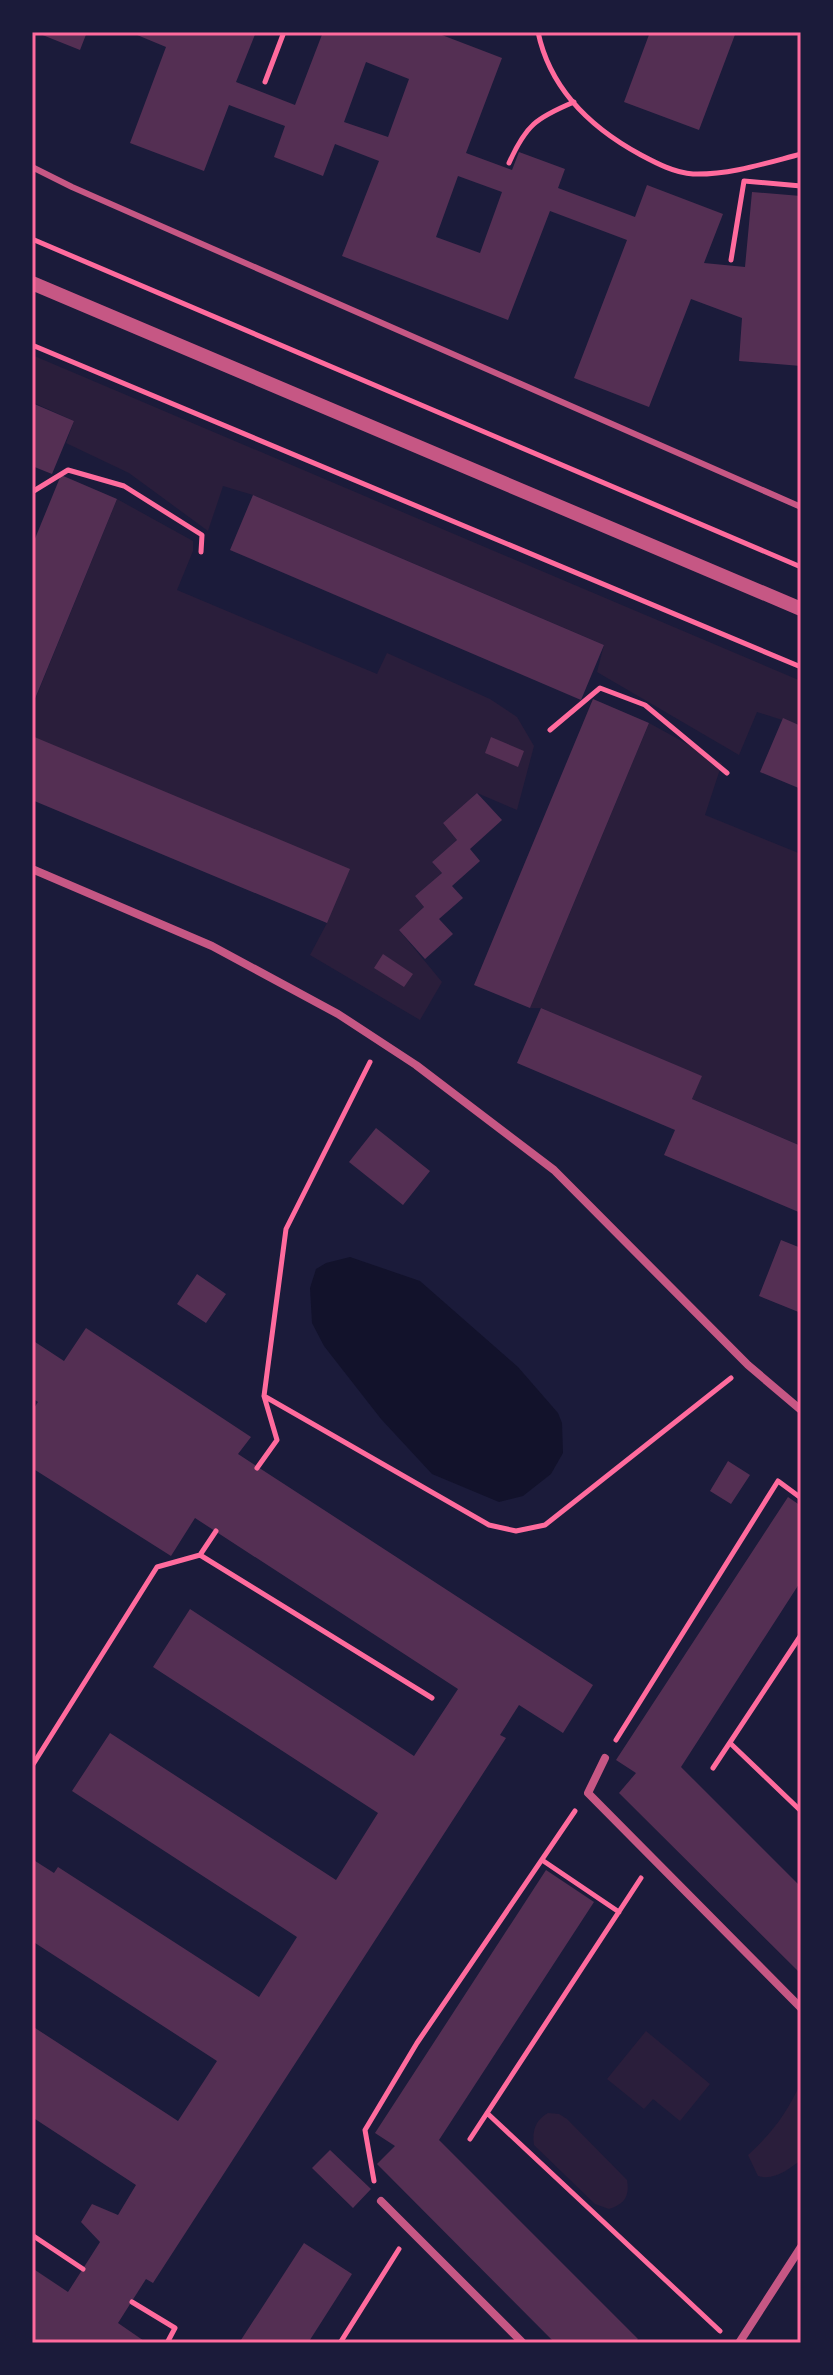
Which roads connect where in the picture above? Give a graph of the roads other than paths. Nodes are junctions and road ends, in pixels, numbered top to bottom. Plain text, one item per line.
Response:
1 (32, 167) edge
2 (32, 283) edge
3 (801, 507) edge
4 (801, 609) edge
5 (32, 869) edge
6 (801, 1410) edge
7 (605, 1758) road end
8 (801, 2008) edge
9 (381, 2201) road end
10 (801, 2247) edge
11 (523, 2343) edge
12 (739, 2343) edge

1 - 3 lane
2 - 4 street
5 - 6 street
7 - 8 street
9 - 11 street
10 - 12 street

